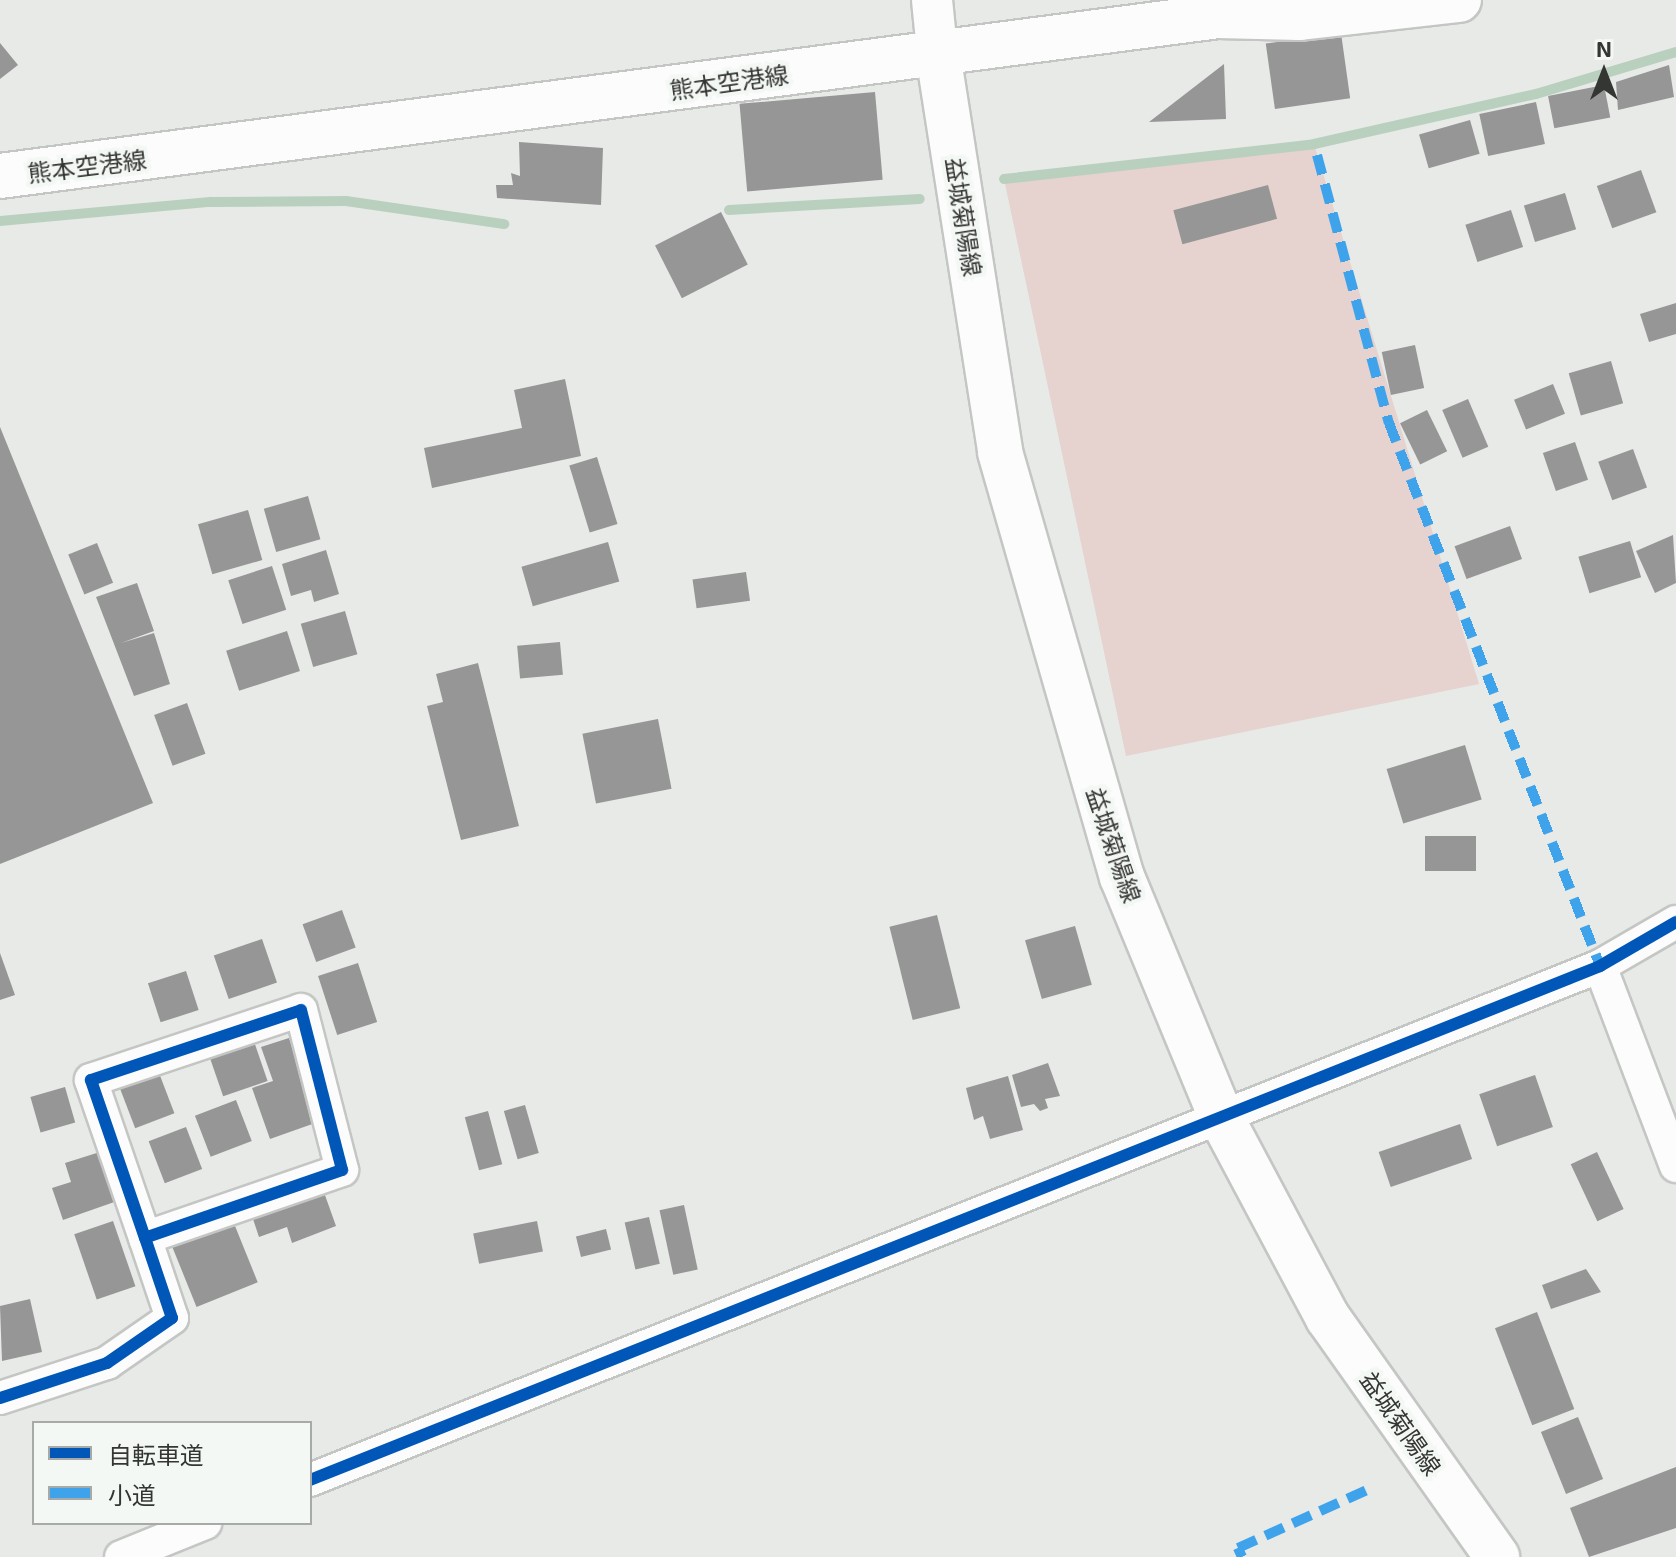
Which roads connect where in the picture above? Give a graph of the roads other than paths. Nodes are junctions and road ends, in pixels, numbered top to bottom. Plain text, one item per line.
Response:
1 (932, 0) edge
2 (1459, 0) edge
3 (1216, 8) edge
4 (937, 47) junction
5 (0, 176) edge
6 (1676, 922) edge
7 (1600, 966) junction
8 (1221, 1117) junction
9 (1676, 1166) edge
10 (145, 1238) junction
11 (0, 1398) edge
12 (312, 1479) edge
13 (200, 1525) edge
14 (121, 1557) edge
15 (1497, 1557) edge

1 - 4 street
2 - 3 main road, 熊本空港線
3 - 4 main road, 熊本空港線
4 - 5 main road, 熊本空港線
4 - 8 main road, 益城菊陽線
6 - 7 street
7 - 8 street
7 - 9 street
8 - 12 street
8 - 15 main road, 益城菊陽線
10 - 10 street
10 - 11 street
13 - 14 street

